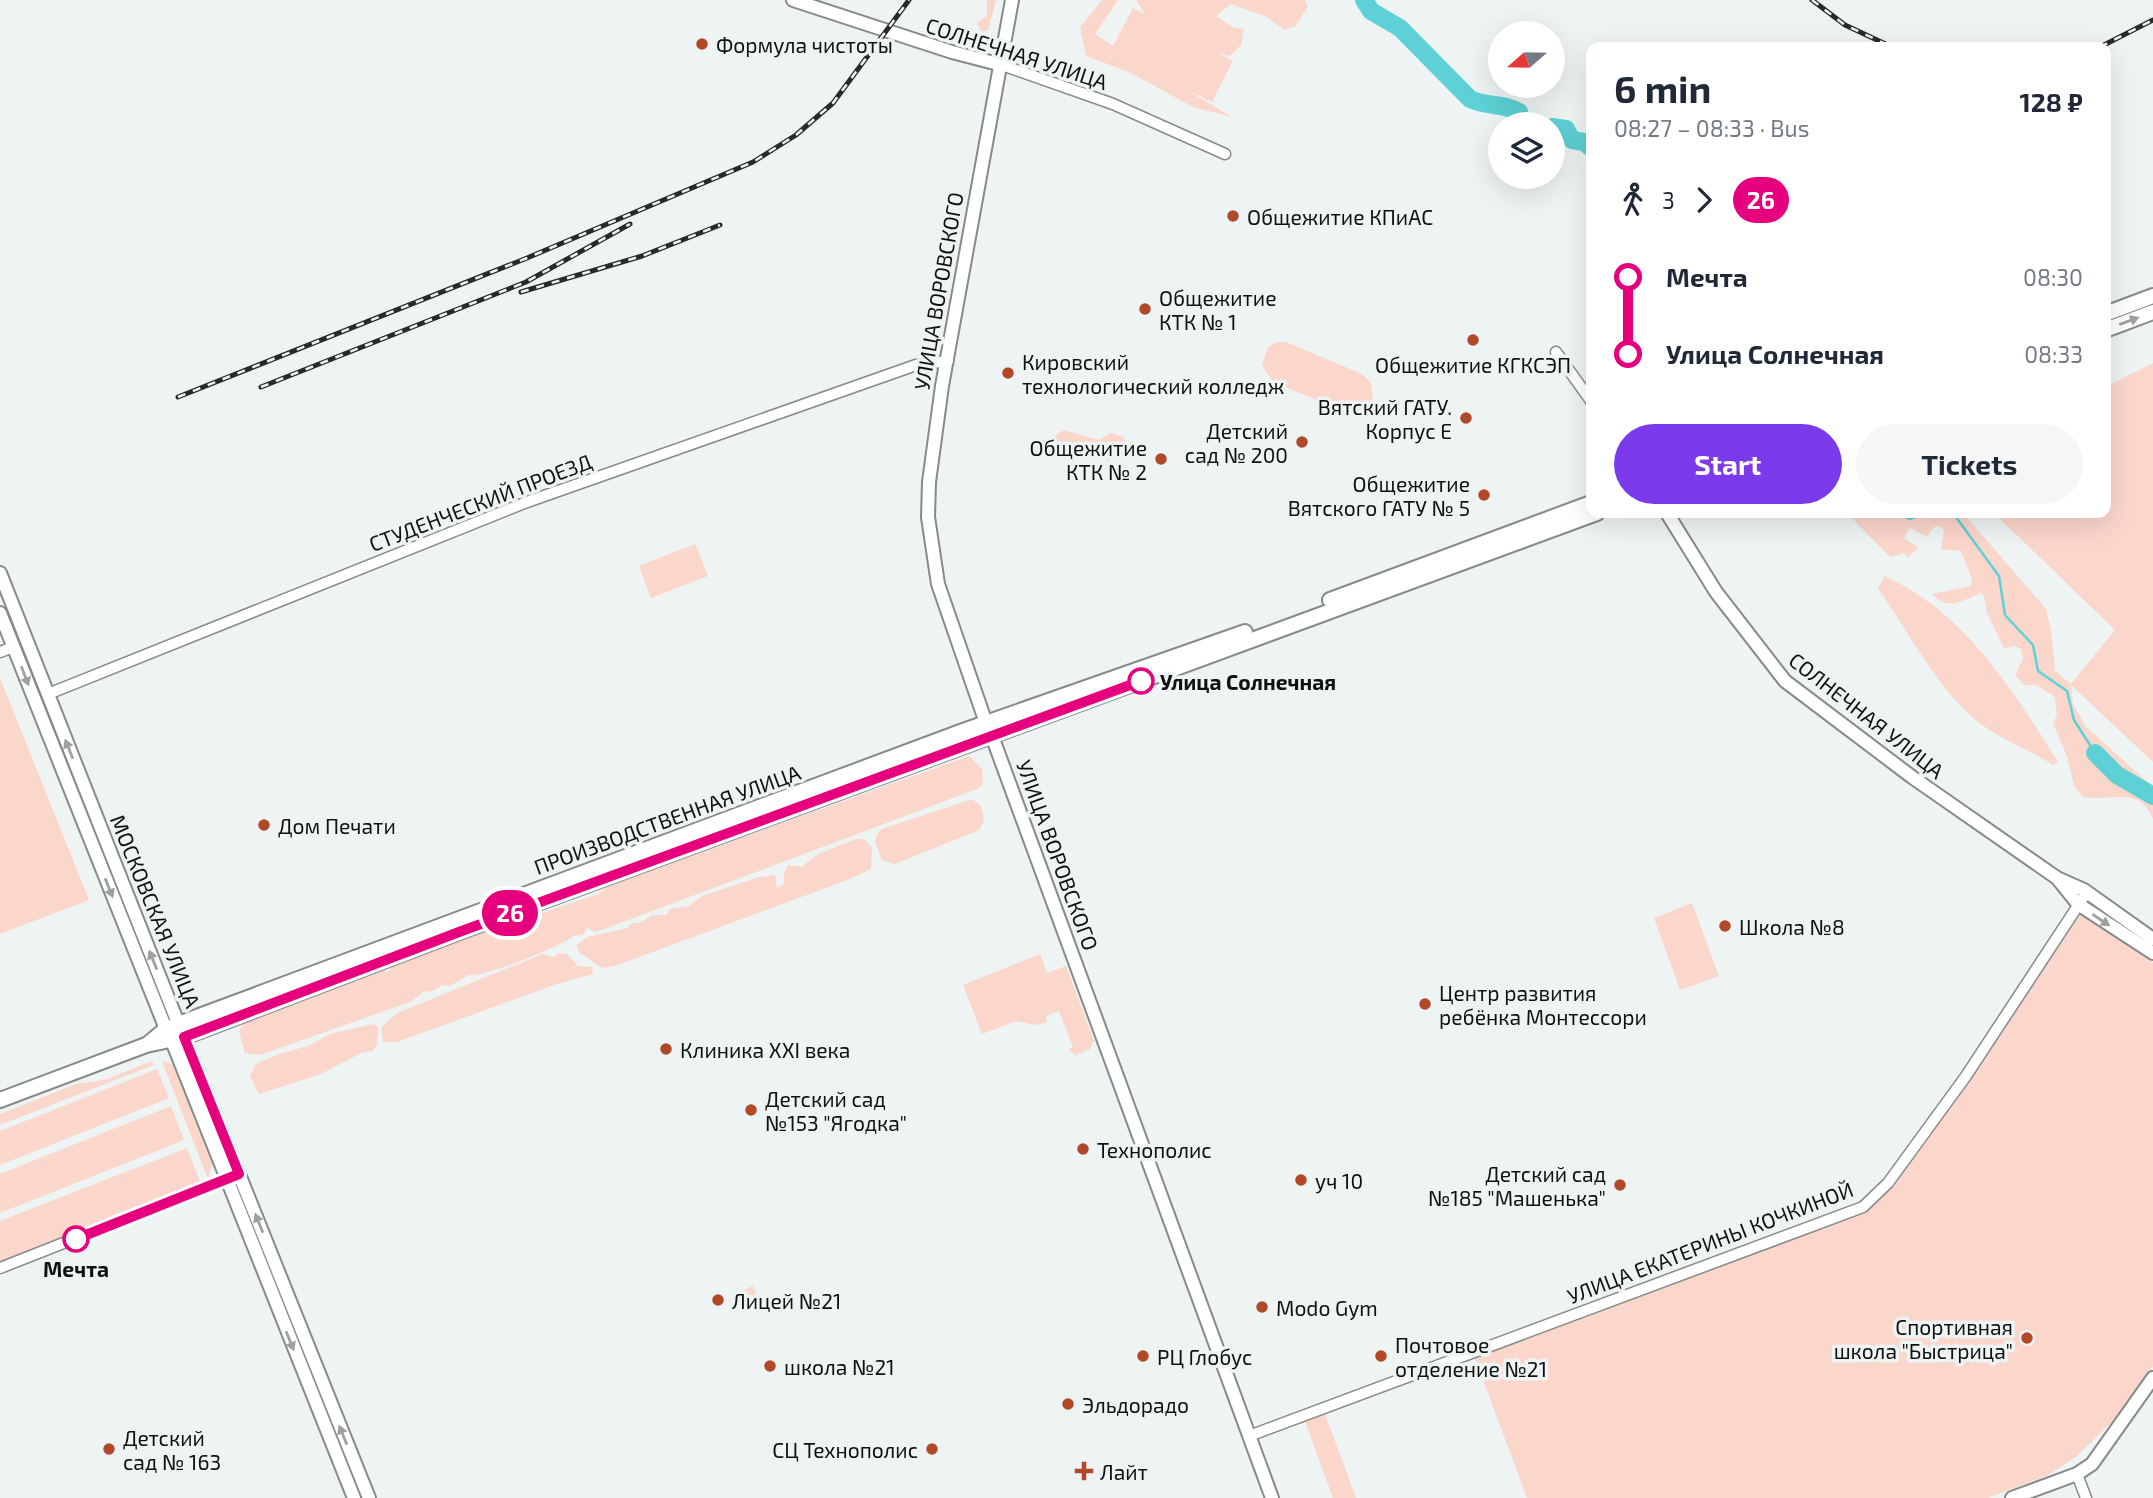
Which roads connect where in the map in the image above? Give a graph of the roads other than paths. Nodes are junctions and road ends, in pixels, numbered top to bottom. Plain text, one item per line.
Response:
1 (793, 0) edge
2 (1011, 7) edge
3 (1002, 65) junction
4 (1225, 154) dead end
5 (2153, 296) edge
6 (2111, 312) edge
7 (2153, 312) edge
8 (2111, 328) edge
9 (1556, 352) dead end
10 (948, 362) junction
11 (1586, 394) edge
12 (1586, 505) edge
13 (1586, 517) edge
14 (1670, 518) edge
15 (0, 573) edge
16 (0, 612) edge
17 (13, 647) junction
18 (0, 652) edge
19 (48, 694) junction
20 (34, 700) junction
21 (989, 729) junction
22 (2057, 878) junction
23 (2087, 892) junction
24 (2078, 904) junction
25 (2153, 939) edge
26 (2153, 953) edge
27 (175, 1033) junction
28 (0, 1100) edge
29 (239, 1174) junction
30 (226, 1179) junction
31 (0, 1268) edge
32 (2153, 1378) edge
33 (1249, 1436) junction
34 (2077, 1474) junction
35 (354, 1498) edge
36 (369, 1498) edge
37 (1272, 1498) edge
38 (2012, 1498) edge
39 (2086, 1498) edge

1 - 3 main road, СОЛНЕЧНАЯ УЛИЦА
2 - 3 main road, УЛИЦА ВОРОВСКОГО
3 - 4 street, СОЛНЕЧНАЯ УЛИЦА
3 - 10 main road, УЛИЦА ВОРОВСКОГО
5 - 6 highway
8 -> 7 highway
9 - 11 street
10 - 19 street, СТУДЕНЧЕСКИЙ ПРОЕЗД
10 - 21 main road, УЛИЦА ВОРОВСКОГО
12 - 21 highway
13 - 21 highway
14 - 22 main road, СОЛНЕЧНАЯ УЛИЦА
15 - 19 main road, МОСКОВСКАЯ УЛИЦА
16 - 17 main road, МОСКОВСКАЯ УЛИЦА
17 - 18 street
17 -> 20 main road, МОСКОВСКАЯ УЛИЦА
19 - 20 main road, СТУДЕНЧЕСКИЙ ПРОЕЗД
27 -> 19 main road, МОСКОВСКАЯ УЛИЦА
20 -> 27 main road, МОСКОВСКАЯ УЛИЦА
21 - 27 highway, ПРОИЗВОДСТВЕННАЯ УЛИЦА
21 - 33 main road, УЛИЦА ВОРОВСКОГО
22 - 23 main road, СОЛНЕЧНАЯ УЛИЦА
22 - 24 main road, СОЛНЕЧНАЯ УЛИЦА
23 - 24 street, УЛИЦА ЕКАТЕРИНЫ КОЧКИНОЙ
23 - 25 main road, СОЛНЕЧНАЯ УЛИЦА
24 -> 26 main road, СОЛНЕЧНАЯ УЛИЦА
24 - 33 street, УЛИЦА ЕКАТЕРИНЫ КОЧКИНОЙ
27 - 28 highway, ПРОИЗВОДСТВЕННАЯ УЛИЦА
27 - 29 main road, МОСКОВСКАЯ УЛИЦА
27 - 30 main road, МОСКОВСКАЯ УЛИЦА
29 - 30 main road
36 -> 29 main road, МОСКОВСКАЯ УЛИЦА
30 - 31 street
30 -> 35 main road, МОСКОВСКАЯ УЛИЦА
32 - 34 main road
33 - 37 main road, УЛИЦА ВОРОВСКОГО
34 - 38 main road
34 - 39 street

